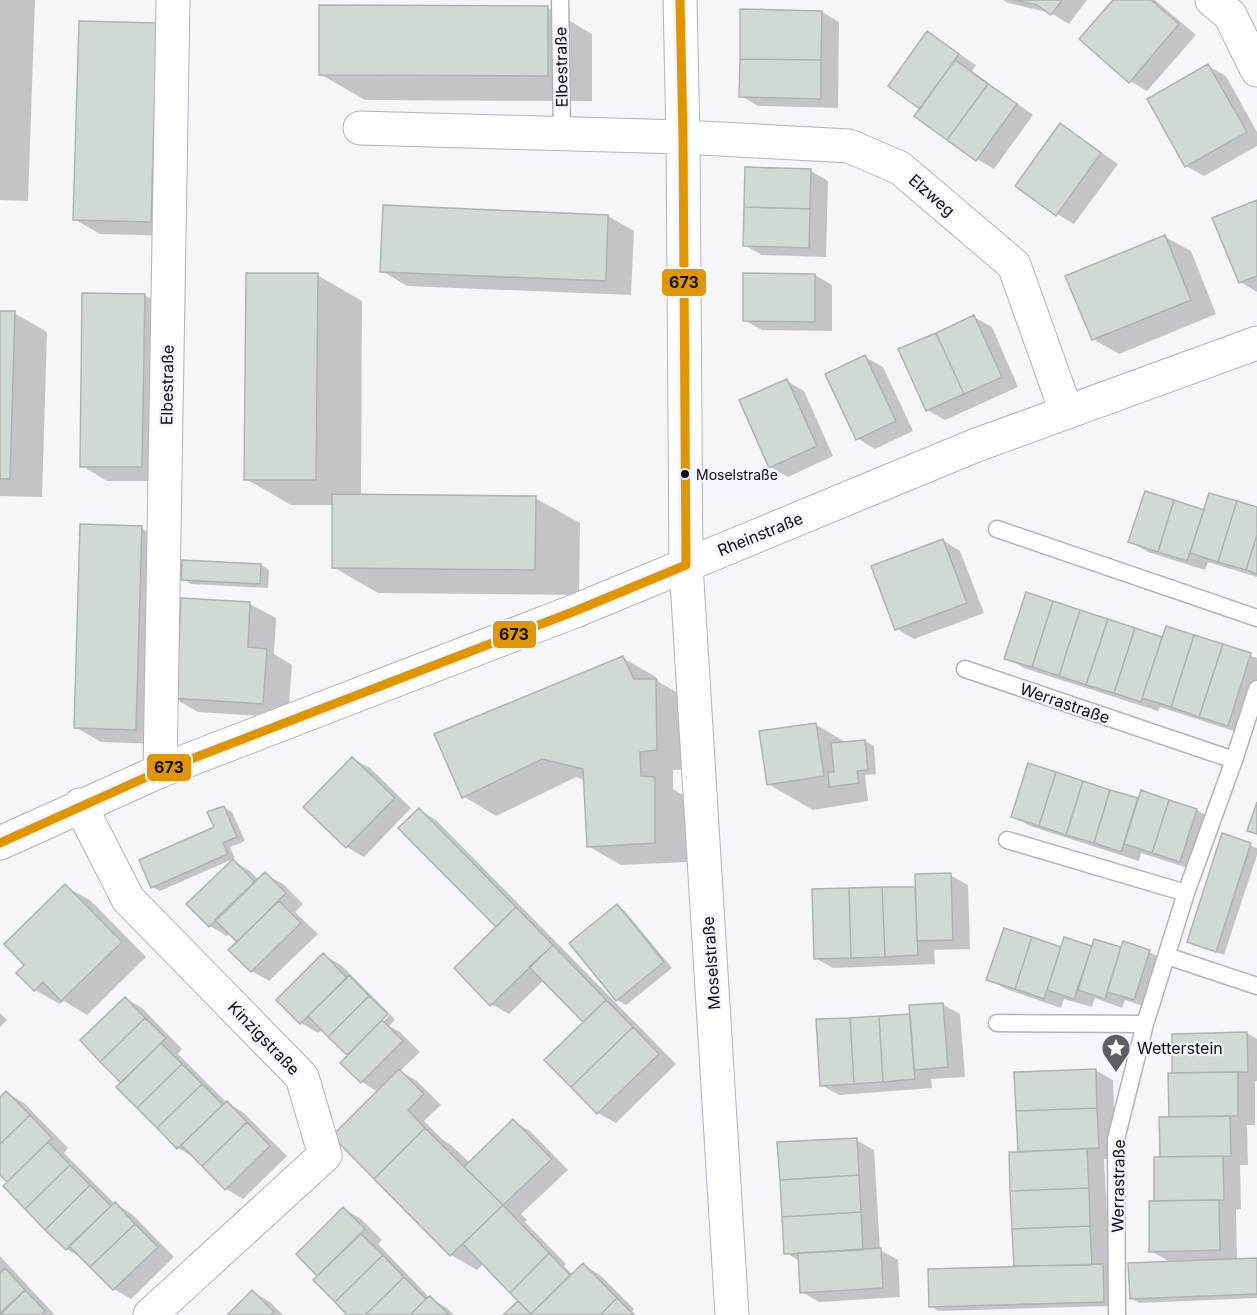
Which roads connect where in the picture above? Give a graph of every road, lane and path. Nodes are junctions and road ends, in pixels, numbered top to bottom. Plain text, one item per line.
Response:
1 (174, 0) edge
2 (560, 0) edge
3 (680, 0) edge
4 (1230, 5) edge
5 (1257, 70) edge
6 (360, 128) dead end
7 (562, 134) junction
8 (683, 137) junction
9 (1257, 343) edge
10 (1066, 411) junction
11 (997, 529) dead end
12 (686, 565) junction
13 (1257, 618) edge
14 (965, 669) dead end
15 (1257, 689) edge
16 (1234, 760) junction
17 (160, 771) junction
18 (80, 805) junction
19 (1007, 840) dead end
20 (0, 843) edge
21 (1186, 893) junction
22 (1167, 956) junction
23 (1257, 986) edge
24 (997, 1023) dead end
25 (1145, 1024) junction
26 (150, 1315) edge
27 (732, 1315) edge
28 (1117, 1315) edge

1 - 17 street, Elbestraße
2 - 7 lane, Elbestraße
3 - 8 street, Moselstraße
4 - 5 street
6 - 7 street
7 - 8 street
8 - 10 street, Elzweg
8 - 12 street, Moselstraße
9 - 10 street, Rheinstraße
10 - 12 street, Rheinstraße
11 - 13 lane
12 - 17 street, Rheinstraße
12 - 27 street, Moselstraße
14 - 16 lane, Werrastraße
15 - 16 lane, Werrastraße
16 - 21 lane, Werrastraße
17 - 18 street, Rheinstraße
18 - 20 street, Rheinstraße
18 - 26 street, Kinzigstraße
19 - 21 lane
21 - 22 lane, Werrastraße
22 - 23 lane
22 - 25 lane, Werrastraße
24 - 25 lane
25 - 28 lane, Werrastraße

